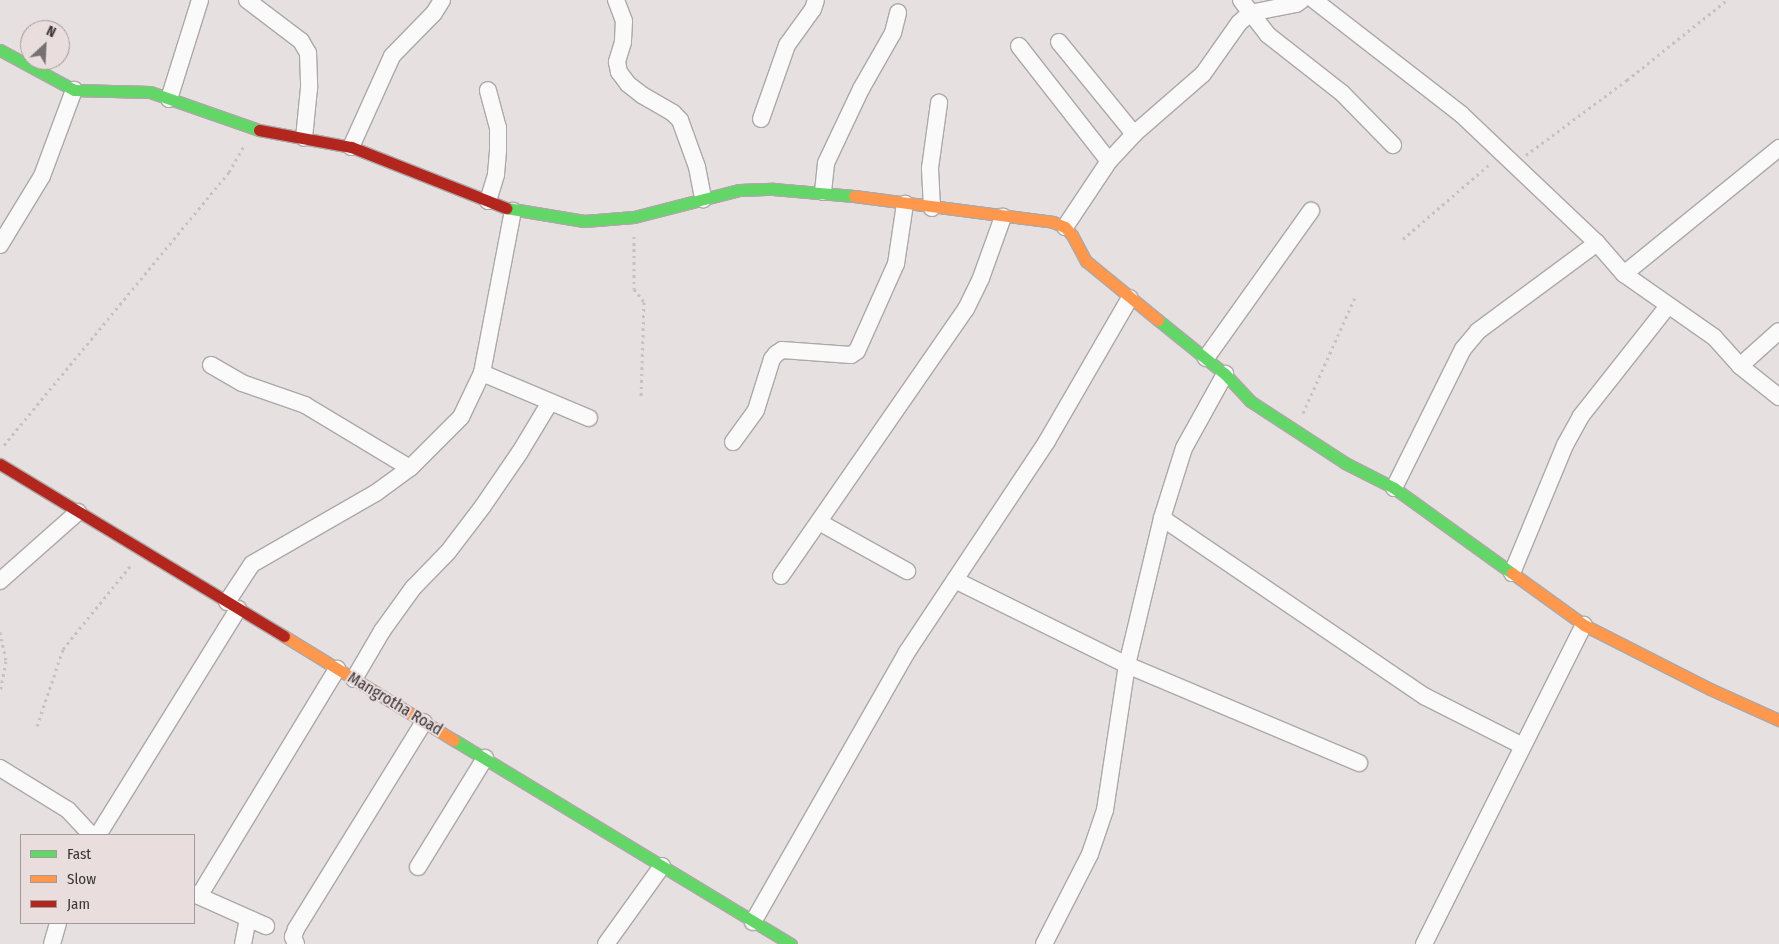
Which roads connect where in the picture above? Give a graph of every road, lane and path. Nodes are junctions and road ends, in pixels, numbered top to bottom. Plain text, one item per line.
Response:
1 (200, 0) edge
2 (247, 0) edge
3 (442, 0) edge
4 (616, 0) edge
5 (816, 0) edge
6 (1302, 0) edge
7 (1314, 0) edge
8 (1727, 0) edge
9 (1246, 7) edge
10 (898, 13) dead end
11 (1059, 42) dead end
12 (1019, 46) dead end
13 (0, 50) edge
14 (74, 90) junction
15 (488, 90) dead end
16 (169, 99) junction
17 (939, 103) dead end
18 (761, 119) dead end
19 (254, 129) junction
20 (1134, 134) junction
21 (304, 138) junction
22 (1394, 145) dead end
23 (351, 148) junction
24 (1779, 148) edge
25 (1508, 159) junction
26 (1108, 161) junction
27 (823, 192) junction
28 (704, 199) junction
29 (488, 201) junction
30 (905, 204) junction
31 (932, 208) junction
32 (513, 211) junction
33 (1311, 211) dead end
34 (634, 217) junction
35 (1003, 217) junction
36 (1065, 227) junction
37 (1402, 239) dead end
38 (1596, 243) junction
39 (0, 245) edge
40 (1624, 274) junction
41 (1356, 295) dead end
42 (1130, 298) junction
43 (1668, 306) junction
44 (1779, 331) edge
45 (1206, 358) junction
46 (211, 365) dead end
47 (1740, 366) junction
48 (482, 373) junction
49 (1225, 374) junction
50 (1779, 397) edge
51 (641, 399) dead end
52 (550, 402) junction
53 (589, 418) dead end
54 (1295, 430) junction
55 (733, 442) dead end
56 (0, 450) edge
57 (0, 464) edge
58 (410, 468) junction
59 (1394, 488) junction
60 (78, 512) junction
61 (1162, 518) junction
62 (819, 522) junction
63 (142, 550) junction
64 (907, 571) dead end
65 (1512, 573) junction
66 (781, 576) dead end
67 (955, 580) junction
68 (0, 581) edge
69 (233, 605) junction
70 (1584, 625) junction
71 (0, 632) edge
72 (1127, 665) junction
73 (337, 668) junction
74 (354, 679) junction
75 (0, 692) edge
76 (1779, 720) edge
77 (424, 722) junction
78 (37, 726) dead end
79 (1524, 746) junction
80 (485, 758) junction
81 (1359, 763) dead end
82 (0, 768) edge
83 (90, 834) edge
84 (99, 834) edge
85 (662, 866) junction
86 (418, 867) dead end
87 (196, 895) edge
88 (248, 918) junction
89 (753, 922) junction
90 (58, 924) edge
91 (266, 926) dead end
92 (52, 944) edge
93 (242, 944) edge
94 (296, 944) edge
95 (606, 944) edge
96 (791, 944) edge
97 (1044, 944) edge
98 (1424, 944) edge

1 - 16 street
2 - 21 street
3 - 23 street
4 - 28 street
5 - 18 street
6 - 9 street
7 - 25 street
8 - 25 path
9 - 20 street
9 - 22 street
10 - 27 street
11 - 20 street
12 - 26 street
13 - 14 street
14 - 16 street
14 - 39 street
15 - 29 street
16 - 19 street
17 - 31 street
19 - 21 street
19 - 56 path
20 - 26 street
21 - 23 street
23 - 29 street
24 - 40 street
25 - 37 path
25 - 38 street
26 - 36 street
27 - 28 street
27 - 30 street
28 - 34 street
29 - 32 street
30 - 31 street
30 - 55 street
31 - 35 street
32 - 34 street
32 - 48 street
33 - 45 street
34 - 51 path
35 - 36 street
35 - 62 street
36 - 42 street
38 - 40 street
38 - 59 street
40 - 43 street
41 - 54 path
42 - 45 street
42 - 67 street
43 - 47 street
43 - 65 street
44 - 47 street
45 - 49 street
46 - 58 street
47 - 50 street
48 - 52 street
48 - 58 street
49 - 54 street
49 - 61 street
52 - 53 street
52 - 74 street
54 - 59 street
57 - 60 street, Mangrotha Road
58 - 69 street
59 - 65 street
60 - 63 street, Mangrotha Road
60 - 68 street
61 - 72 street
61 - 79 street
62 - 64 street
62 - 66 street
63 - 69 street, Mangrotha Road
63 - 78 path
65 - 70 street
67 - 72 street
67 - 89 street
69 - 73 street, Mangrotha Road
69 - 84 street
70 - 76 street
70 - 79 street
71 - 75 path
72 - 81 street
72 - 97 street
73 - 74 street, Mangrotha Road
73 - 87 street
74 - 77 street, Mangrotha Road
77 - 80 street, Mangrotha Road
77 - 94 street
79 - 98 street
80 - 85 street, Mangrotha Road
80 - 86 street
82 - 83 street
85 - 89 street, Mangrotha Road
85 - 95 street
87 - 88 street
88 - 91 street
88 - 93 street
89 - 96 street, Mangrotha Road
90 - 92 street

